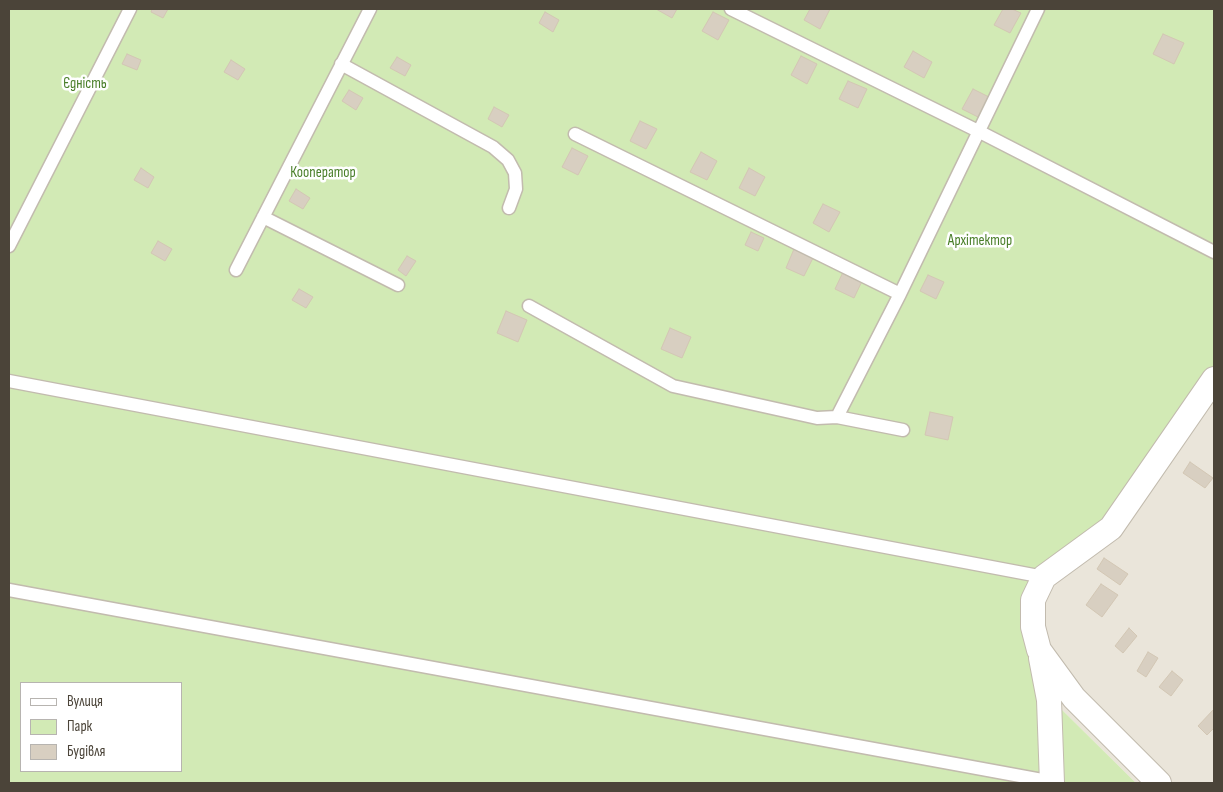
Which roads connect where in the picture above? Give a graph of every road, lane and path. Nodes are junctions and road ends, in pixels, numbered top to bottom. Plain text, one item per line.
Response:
1 (130, 9) edge
2 (370, 9) edge
3 (732, 9) edge
4 (1038, 9) edge
5 (341, 64) junction
6 (978, 131) junction
7 (575, 134) dead end
8 (509, 208) dead end
9 (263, 217) junction
10 (9, 246) edge
11 (1214, 252) edge
12 (236, 270) dead end
13 (398, 285) dead end
14 (900, 294) junction
15 (529, 306) dead end
16 (1214, 379) edge
17 (9, 380) edge
18 (836, 417) junction
19 (902, 430) dead end
20 (1044, 578) junction
21 (9, 590) edge
22 (1039, 650) junction
23 (1052, 782) edge
24 (1160, 783) edge

1 - 10 lane
2 - 5 lane
3 - 6 lane
4 - 6 lane
5 - 8 lane
5 - 9 lane
6 - 11 lane
6 - 14 lane
7 - 14 lane
9 - 12 lane
9 - 13 lane
14 - 18 lane
15 - 18 lane
16 - 20 street
17 - 20 lane
18 - 19 lane
20 - 22 street
21 - 23 lane
22 - 23 street
22 - 24 street

